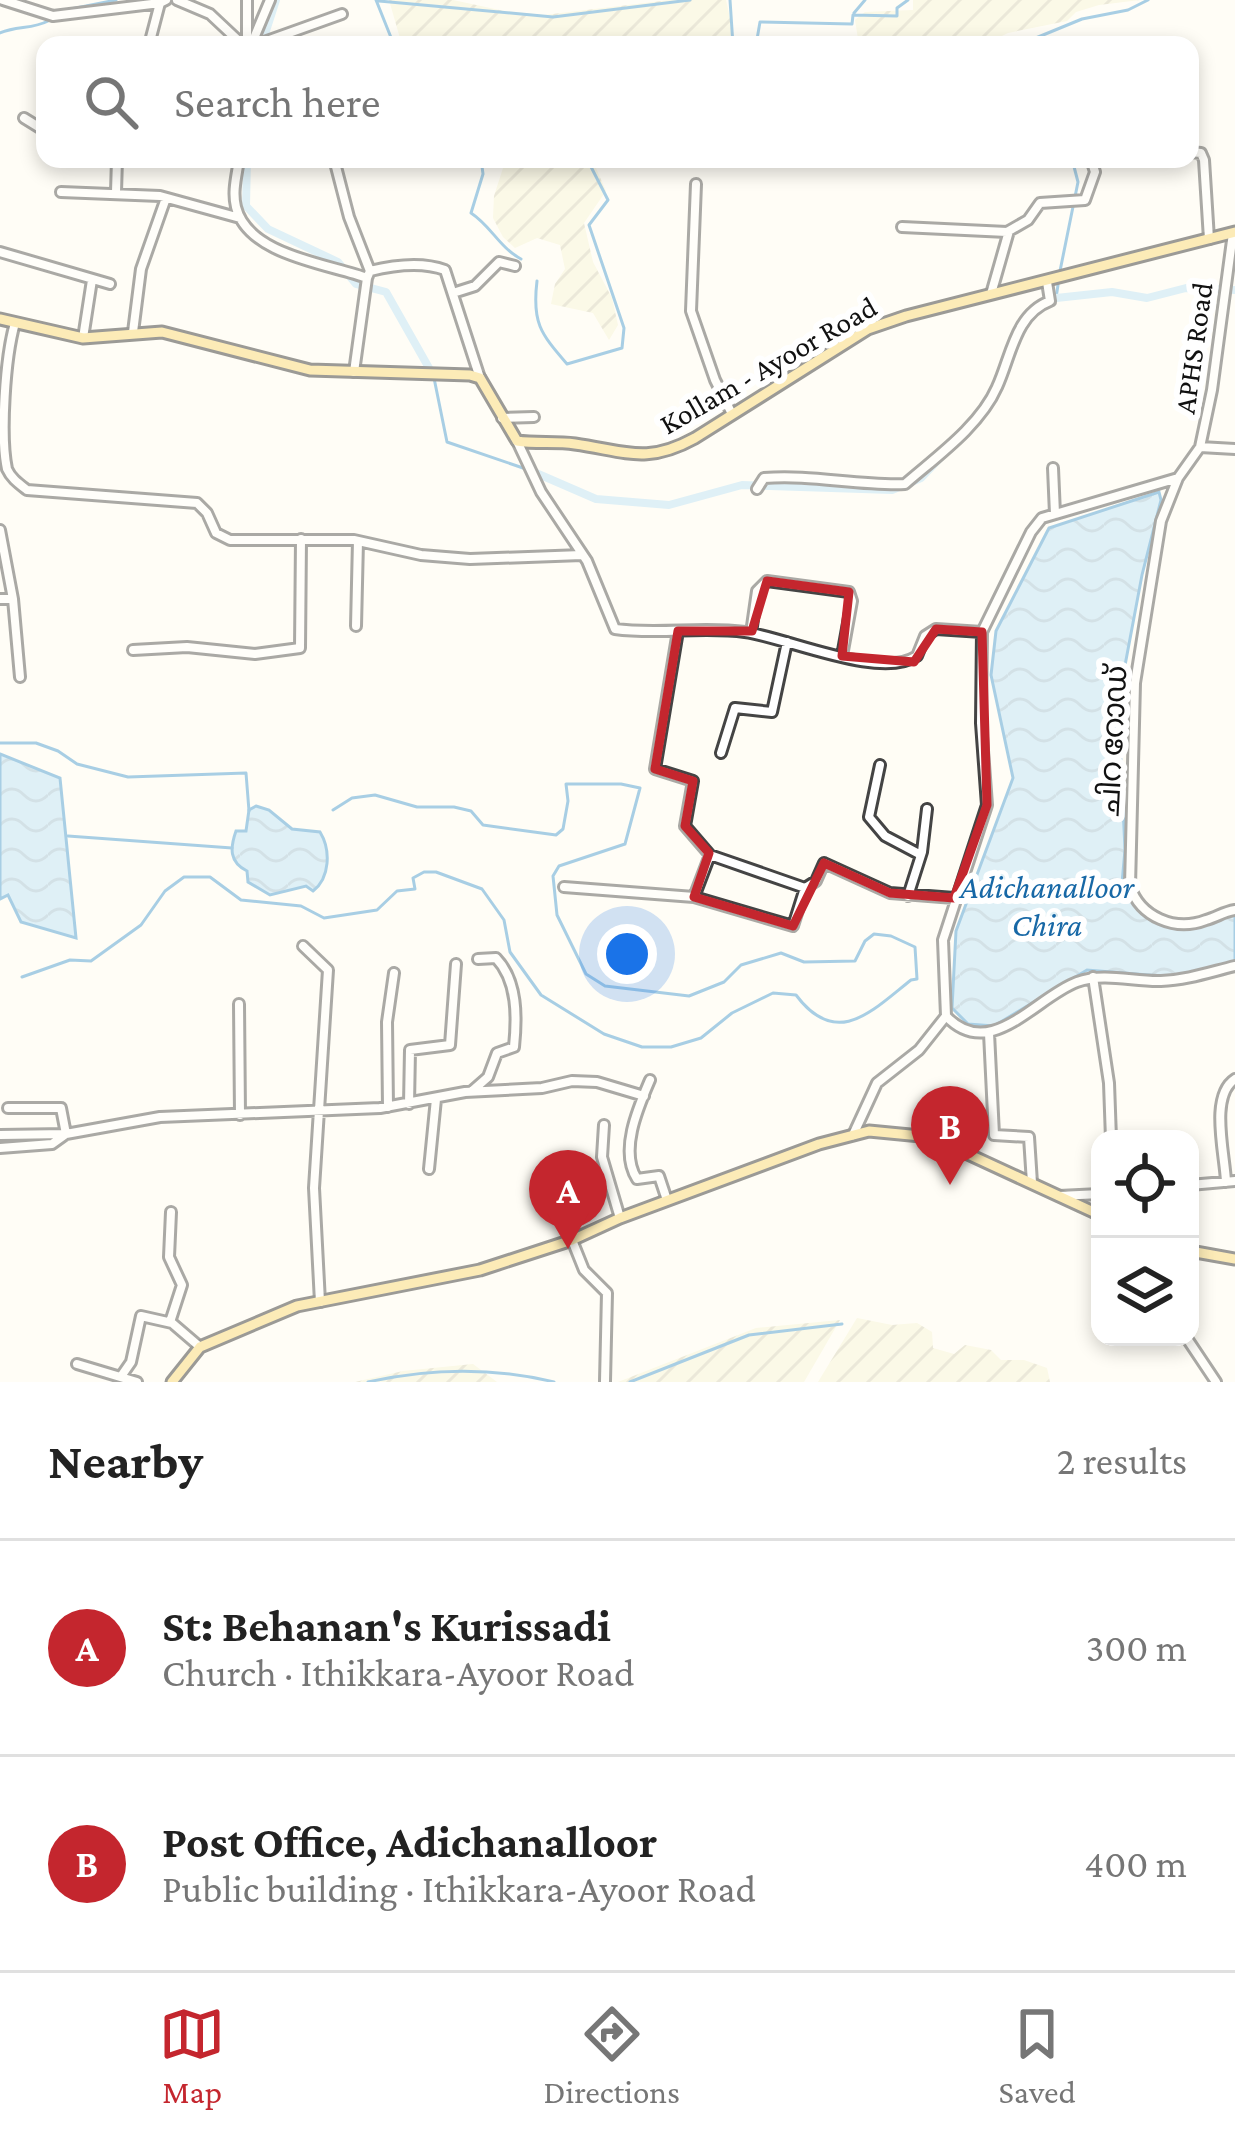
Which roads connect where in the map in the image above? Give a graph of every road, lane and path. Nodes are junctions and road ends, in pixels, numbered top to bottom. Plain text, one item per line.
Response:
1 (3, 0) edge
2 (177, 0) edge
3 (247, 0) edge
4 (270, 0) edge
5 (163, 2) edge
6 (342, 14) dead end
7 (151, 36) edge
8 (243, 36) edge
9 (252, 36) edge
10 (256, 36) edge
11 (274, 36) edge
12 (24, 118) dead end
13 (36, 125) edge
14 (1199, 153) edge
15 (117, 168) edge
16 (238, 168) edge
17 (337, 168) edge
18 (1092, 168) edge
19 (696, 184) dead end
20 (61, 191) dead end
21 (116, 193) junction
22 (166, 198) junction
23 (241, 219) junction
24 (902, 226) dead end
25 (1009, 231) junction
26 (1234, 232) edge
27 (1209, 239) junction
28 (0, 252) edge
29 (515, 266) dead end
30 (368, 275) junction
31 (92, 280) junction
32 (1047, 282) junction
33 (110, 284) dead end
34 (453, 293) junction
35 (991, 296) junction
36 (0, 319) edge
37 (15, 323) junction
38 (133, 332) junction
39 (83, 338) junction
40 (353, 374) junction
41 (480, 378) junction
42 (732, 415) junction
43 (535, 417) dead end
44 (501, 418) junction
45 (517, 441) junction
46 (1200, 447) junction
47 (1235, 448) edge
48 (3, 465) edge
49 (1053, 468) dead end
50 (1178, 478) junction
51 (757, 489) dead end
52 (1054, 514) junction
53 (0, 530) edge
54 (301, 539) junction
55 (358, 541) junction
56 (582, 555) junction
57 (0, 599) edge
58 (13, 599) junction
59 (356, 626) dead end
60 (678, 631) junction
61 (982, 632) junction
62 (752, 633) junction
63 (788, 642) junction
64 (133, 650) dead end
65 (842, 656) junction
66 (20, 677) dead end
67 (721, 753) dead end
68 (880, 765) dead end
69 (927, 808) dead end
70 (710, 855) junction
71 (921, 855) junction
72 (563, 887) dead end
73 (805, 888) junction
74 (908, 896) junction
75 (694, 897) junction
76 (954, 898) junction
77 (1235, 910) edge
78 (303, 946) dead end
79 (478, 959) dead end
80 (456, 964) dead end
81 (1235, 966) edge
82 (394, 973) dead end
83 (1093, 977) junction
84 (239, 1004) dead end
85 (946, 1016) junction
86 (989, 1032) junction
87 (1235, 1079) edge
88 (650, 1080) dead end
89 (471, 1091) junction
90 (644, 1096) junction
91 (436, 1099) junction
92 (409, 1104) junction
93 (388, 1107) junction
94 (8, 1108) dead end
95 (318, 1112) junction
96 (240, 1114) junction
97 (604, 1125) dead end
98 (1111, 1130) edge
99 (66, 1134) junction
100 (0, 1135) edge
101 (853, 1135) junction
102 (0, 1148) edge
103 (429, 1168) dead end
104 (1230, 1181) edge
105 (1032, 1184) junction
106 (1199, 1184) edge
107 (1091, 1194) edge
108 (1058, 1196) junction
109 (667, 1200) junction
110 (1091, 1211) edge
111 (171, 1212) dead end
112 (620, 1218) junction
113 (572, 1240) junction
114 (1199, 1253) edge
115 (1235, 1259) edge
116 (320, 1302) junction
117 (170, 1322) junction
118 (1192, 1346) edge
119 (200, 1347) junction
120 (77, 1364) dead end
121 (122, 1375) junction
122 (137, 1382) edge
123 (172, 1382) edge
124 (604, 1382) edge
125 (1216, 1382) edge

1 - 5 street
2 - 8 street
3 - 9 street
4 - 10 street
5 - 7 street
6 - 11 street
12 - 13 street
14 - 27 street
15 - 21 street
16 - 23 street
17 - 30 street
18 - 25 street
19 - 42 street
20 - 21 street
21 - 22 street
22 - 23 street
22 - 38 street
23 - 30 street
24 - 25 street
25 - 35 street
26 - 27 main road, Kollam - Ayoor Road
26 - 46 street, APHS Road
27 - 32 main road, Kollam - Ayoor Road
28 - 31 street
29 - 34 street
30 - 34 street
30 - 40 street
31 - 33 street
31 - 39 street
32 - 35 main road, Kollam - Ayoor Road
32 - 51 street
34 - 41 street
35 - 42 main road, Kollam - Ayoor Road
36 - 37 main road
37 - 39 main road
37 - 48 street
38 - 39 main road
38 - 40 main road
40 - 41 main road
41 - 44 main road
42 - 45 main road, Kollam - Ayoor Road
43 - 44 street
44 - 45 main road
45 - 56 street
46 - 47 street
46 - 50 street, APHS Road
48 - 54 street
49 - 52 street
50 - 52 street
50 - 77 street, ചിറ റോഡ്
52 - 61 street
53 - 58 street
54 - 55 street
54 - 64 street
55 - 56 street
55 - 59 street
56 - 60 street
57 - 58 street
58 - 66 street
60 - 62 street
60 - 70 street
61 - 65 street
61 - 76 street
62 - 63 street
62 - 65 street
63 - 65 street
63 - 67 street
68 - 71 street
69 - 71 street
70 - 73 street
70 - 75 street
71 - 74 street
72 - 75 street
73 - 74 street
73 - 75 street
74 - 76 street
76 - 85 street
78 - 95 street
79 - 89 street
80 - 92 street
81 - 83 street
82 - 93 street
83 - 86 street
83 - 98 street
84 - 96 street
85 - 86 street
85 - 101 street
86 - 105 street
87 - 104 street
88 - 90 street
89 - 90 street
89 - 91 street
90 - 109 street
91 - 92 street
91 - 103 street
92 - 93 street
93 - 95 street
94 - 99 street
95 - 96 street
95 - 116 street
96 - 99 street
97 - 112 street
99 - 100 street
99 - 102 street
101 - 105 main road
101 - 109 main road
104 - 106 street
105 - 108 main road
107 - 108 street
108 - 110 main road
109 - 112 main road
111 - 117 street
112 - 113 main road
113 - 116 main road
113 - 124 street
114 - 115 main road
116 - 119 main road
117 - 119 street
117 - 121 street
118 - 125 street
119 - 123 main road
120 - 121 street
121 - 122 street

